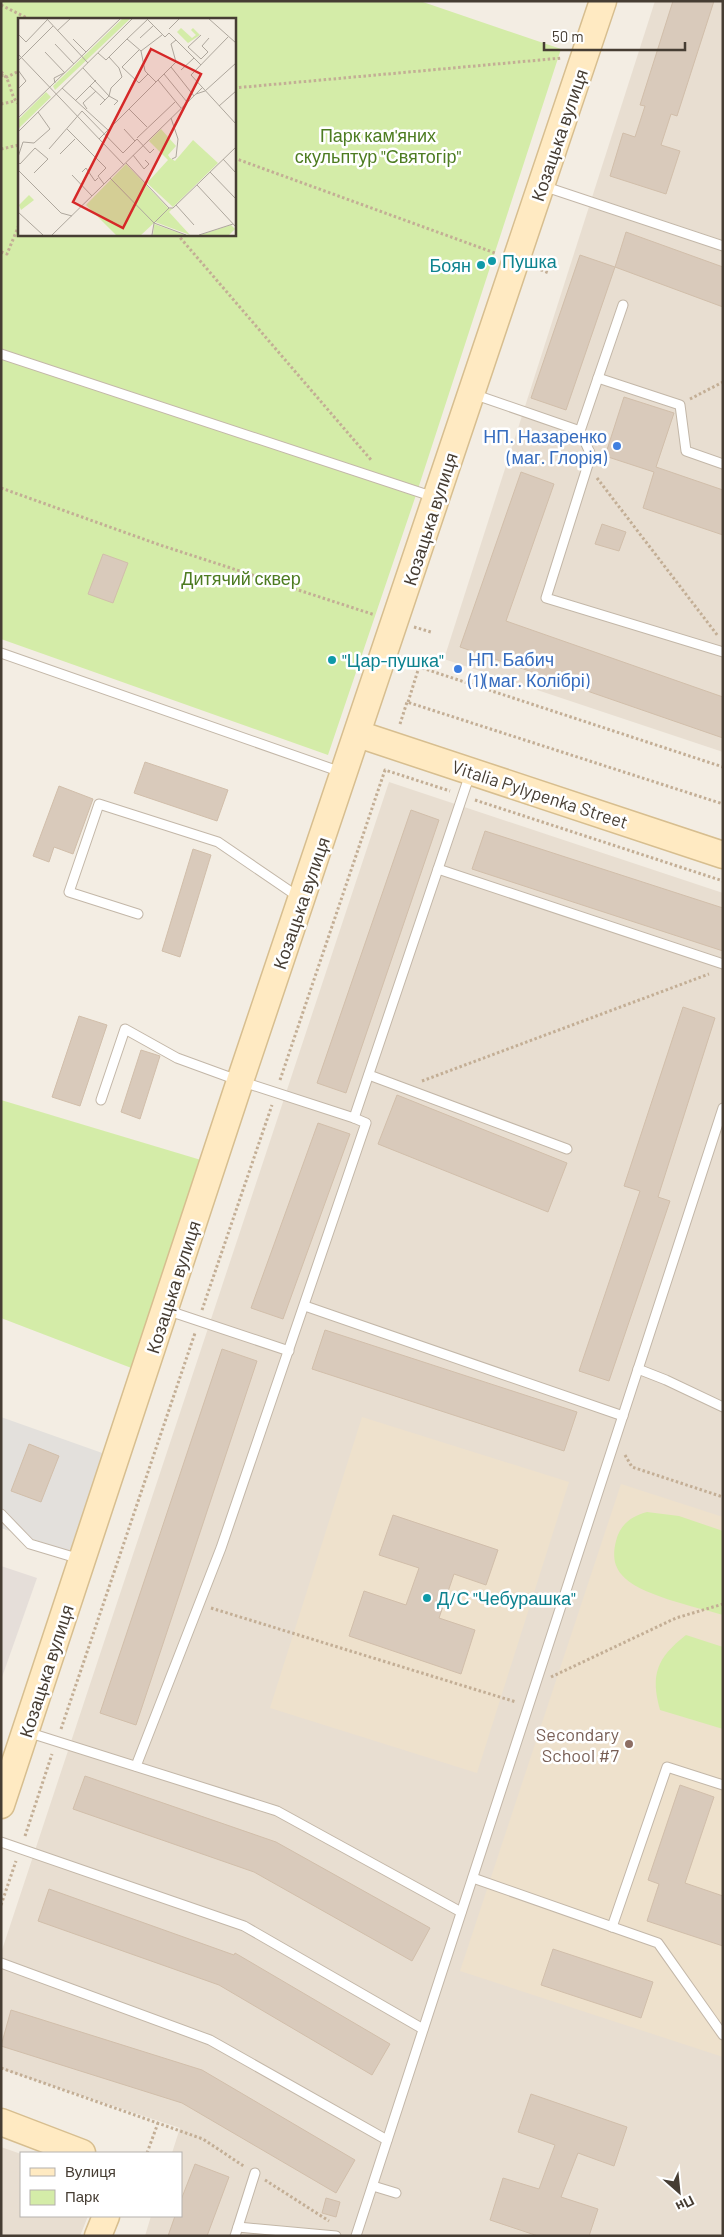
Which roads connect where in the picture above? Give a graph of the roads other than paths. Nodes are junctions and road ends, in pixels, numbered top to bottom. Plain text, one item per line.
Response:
1 (603, 1) edge
2 (542, 186) junction
3 (723, 246) edge
4 (623, 305) dead end
5 (1, 354) edge
6 (598, 378) junction
7 (472, 393) junction
8 (580, 431) junction
9 (723, 464) edge
10 (437, 498) junction
11 (723, 652) edge
12 (1, 653) edge
13 (358, 734) junction
14 (471, 771) junction
15 (345, 774) junction
16 (723, 855) edge
17 (438, 868) junction
18 (302, 900) junction
19 (138, 914) dead end
20 (723, 964) edge
21 (369, 1075) junction
22 (240, 1081) junction
23 (101, 1100) dead end
24 (723, 1108) edge
25 (354, 1118) junction
26 (567, 1149) dead end
27 (305, 1306) junction
28 (166, 1309) junction
29 (289, 1351) junction
30 (638, 1369) junction
31 (723, 1407) edge
32 (623, 1416) junction
33 (1, 1514) edge
34 (83, 1560) junction
35 (26, 1732) junction
36 (136, 1766) junction
37 (723, 1785) edge
38 (1, 1805) edge
39 (1, 1842) edge
40 (473, 1878) junction
41 (461, 1912) junction
42 (612, 1927) junction
43 (1, 1963) edge
44 (423, 2029) junction
45 (723, 2035) edge
46 (1, 2122) edge
47 (387, 2140) junction
48 (79, 2152) edge
49 (255, 2173) road end
50 (373, 2186) junction
51 (396, 2193) dead end
52 (106, 2217) edge
53 (237, 2231) edge
54 (98, 2236) edge
55 (336, 2236) edge
56 (356, 2236) edge

1 - 2 street, Козацька вулиця
2 - 3 lane
2 - 7 street, Козацька вулиця
4 - 6 lane
5 - 10 lane
6 - 8 lane
6 - 9 lane
7 - 8 lane
7 - 10 street, Козацька вулиця
8 - 11 lane
10 - 13 street, Козацька вулиця
12 - 15 lane
13 - 14 street, Vitalia Pylypenka Street
13 - 15 street, Козацька вулиця
14 - 16 street, Vitalia Pylypenka Street
14 - 17 lane
15 - 18 street, Козацька вулиця
17 - 20 lane
17 - 21 lane
18 - 19 lane
18 - 22 street, Козацька вулиця
21 - 25 lane
21 - 26 lane
22 - 23 lane
22 - 25 lane
22 - 28 street, Козацька вулиця
24 - 30 lane
25 - 27 lane
27 - 29 lane
27 - 32 lane
28 - 29 lane
28 - 34 street, Козацька вулиця
29 - 36 lane
30 - 31 lane
30 - 32 lane
32 - 40 lane
33 - 34 lane
34 - 35 street, Козацька вулиця
35 - 36 lane
35 - 38 street, Козацька вулиця
36 - 41 lane
37 - 42 lane
39 - 44 lane
40 - 41 lane
40 - 42 lane
41 - 44 lane
42 - 45 lane
43 - 47 lane
44 - 47 lane
46 - 48 street
47 - 50 lane
49 - 53 lane
50 - 51 lane
50 - 56 lane
52 - 54 street
53 - 55 lane

